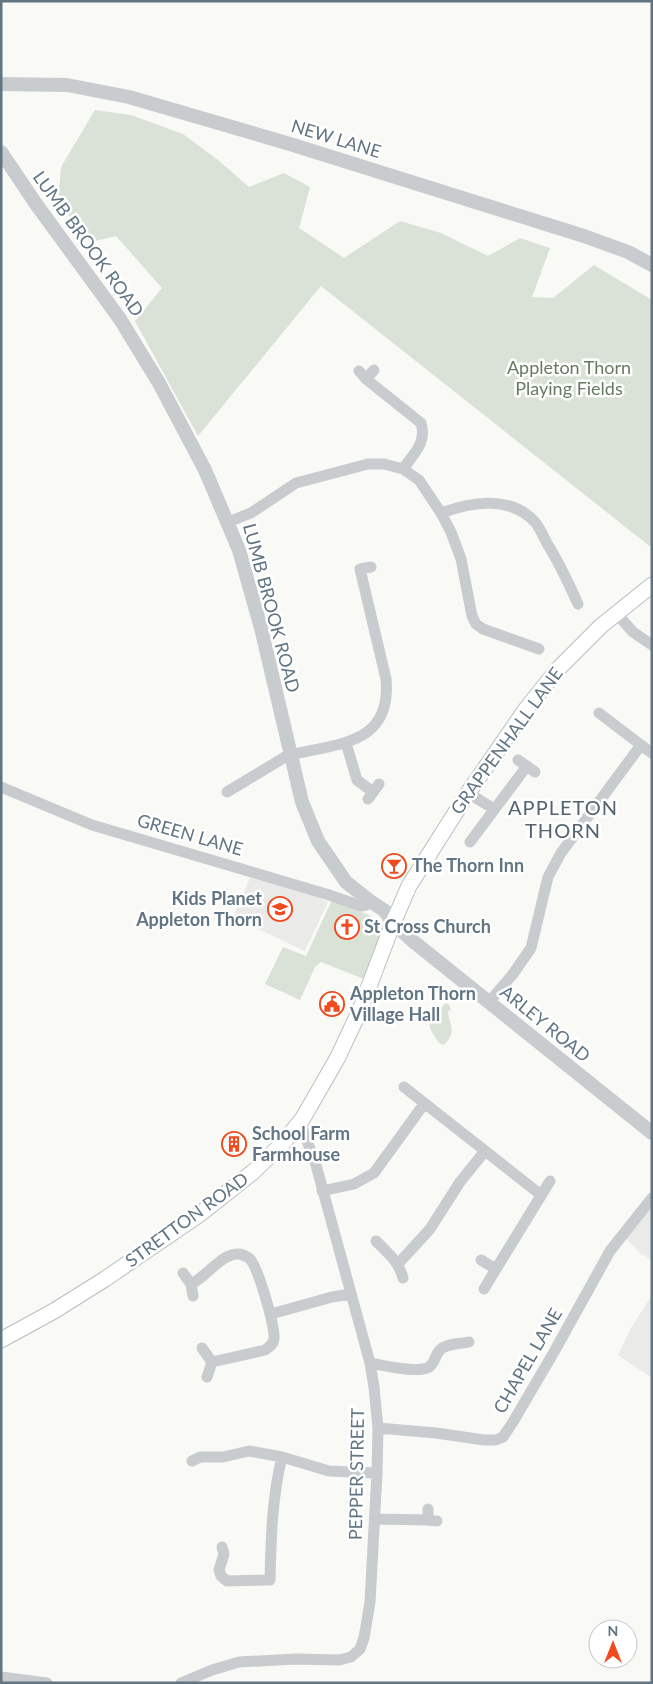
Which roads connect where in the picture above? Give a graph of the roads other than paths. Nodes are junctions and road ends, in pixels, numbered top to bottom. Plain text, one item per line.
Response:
1 (1, 84) edge
2 (1, 152) edge
3 (652, 265) edge
4 (366, 373) dead end
5 (403, 469) junction
6 (441, 512) junction
7 (228, 522) junction
8 (370, 567) dead end
9 (652, 585) edge
10 (579, 605) dead end
11 (616, 613) junction
12 (652, 645) edge
13 (539, 649) dead end
14 (599, 713) dead end
15 (346, 743) junction
16 (641, 745) junction
17 (652, 753) edge
18 (290, 754) junction
19 (527, 766) dead end
20 (1, 787) edge
21 (227, 792) dead end
22 (373, 792) dead end
23 (468, 792) junction
24 (494, 810) junction
25 (470, 842) dead end
26 (370, 901) junction
27 (393, 923) junction
28 (489, 1002) junction
29 (404, 1087) dead end
30 (424, 1104) junction
31 (300, 1122) junction
32 (652, 1133) edge
33 (484, 1151) junction
34 (550, 1181) dead end
35 (322, 1191) junction
36 (541, 1195) junction
37 (652, 1198) edge
38 (376, 1241) dead end
39 (481, 1260) dead end
40 (398, 1264) junction
41 (496, 1269) junction
42 (183, 1273) dead end
43 (403, 1278) dead end
44 (191, 1284) junction
45 (484, 1289) dead end
46 (352, 1294) junction
47 (193, 1296) dead end
48 (271, 1314) junction
49 (1, 1340) edge
50 (469, 1342) dead end
51 (202, 1348) dead end
52 (212, 1362) junction
53 (370, 1363) junction
54 (207, 1377) dead end
55 (378, 1428) junction
56 (282, 1457) junction
57 (190, 1463) dead end
58 (377, 1473) junction
59 (431, 1517) dead end
60 (375, 1519) junction
61 (222, 1546) dead end
62 (1, 1678) edge
63 (47, 1683) edge
64 (181, 1683) edge

1 - 3 street, NEW LANE
2 - 7 street, LUMB BROOK ROAD
4 - 5 street
5 - 6 street
5 - 7 street
6 - 10 street
6 - 13 street
7 - 18 street, LUMB BROOK ROAD
8 - 15 street
9 - 11 main road, GRAPPENHALL LANE
11 - 12 street
11 - 23 main road, GRAPPENHALL LANE
14 - 16 street
15 - 18 street
15 - 22 street
16 - 17 street
16 - 28 street
18 - 21 street
18 - 26 street, LUMB BROOK ROAD
19 - 24 street
20 - 26 street, GREEN LANE
23 - 24 street
23 - 27 main road, GRAPPENHALL LANE
24 - 25 street
26 - 27 street, LUMB BROOK ROAD
27 - 28 street, ARLEY ROAD
27 - 31 main road, STRETTON ROAD
28 - 32 street, ARLEY ROAD
29 - 30 street
30 - 33 street
30 - 35 street
31 - 35 street, PEPPER STREET
31 - 49 main road, STRETTON ROAD
33 - 36 street
33 - 40 street
34 - 36 street
35 - 46 street, PEPPER STREET
36 - 41 street
37 - 55 street, CHAPEL LANE
38 - 40 street
39 - 41 street
40 - 43 street
41 - 45 street
42 - 44 street
44 - 47 street
44 - 48 street
46 - 48 street
46 - 53 street, PEPPER STREET
48 - 52 street
50 - 53 street
51 - 52 street
52 - 54 street
53 - 55 street, PEPPER STREET
55 - 58 street, PEPPER STREET
56 - 57 street
56 - 58 street
56 - 61 street
58 - 60 street, PEPPER STREET
59 - 60 street
60 - 64 street, PEPPER STREET
62 - 63 street

